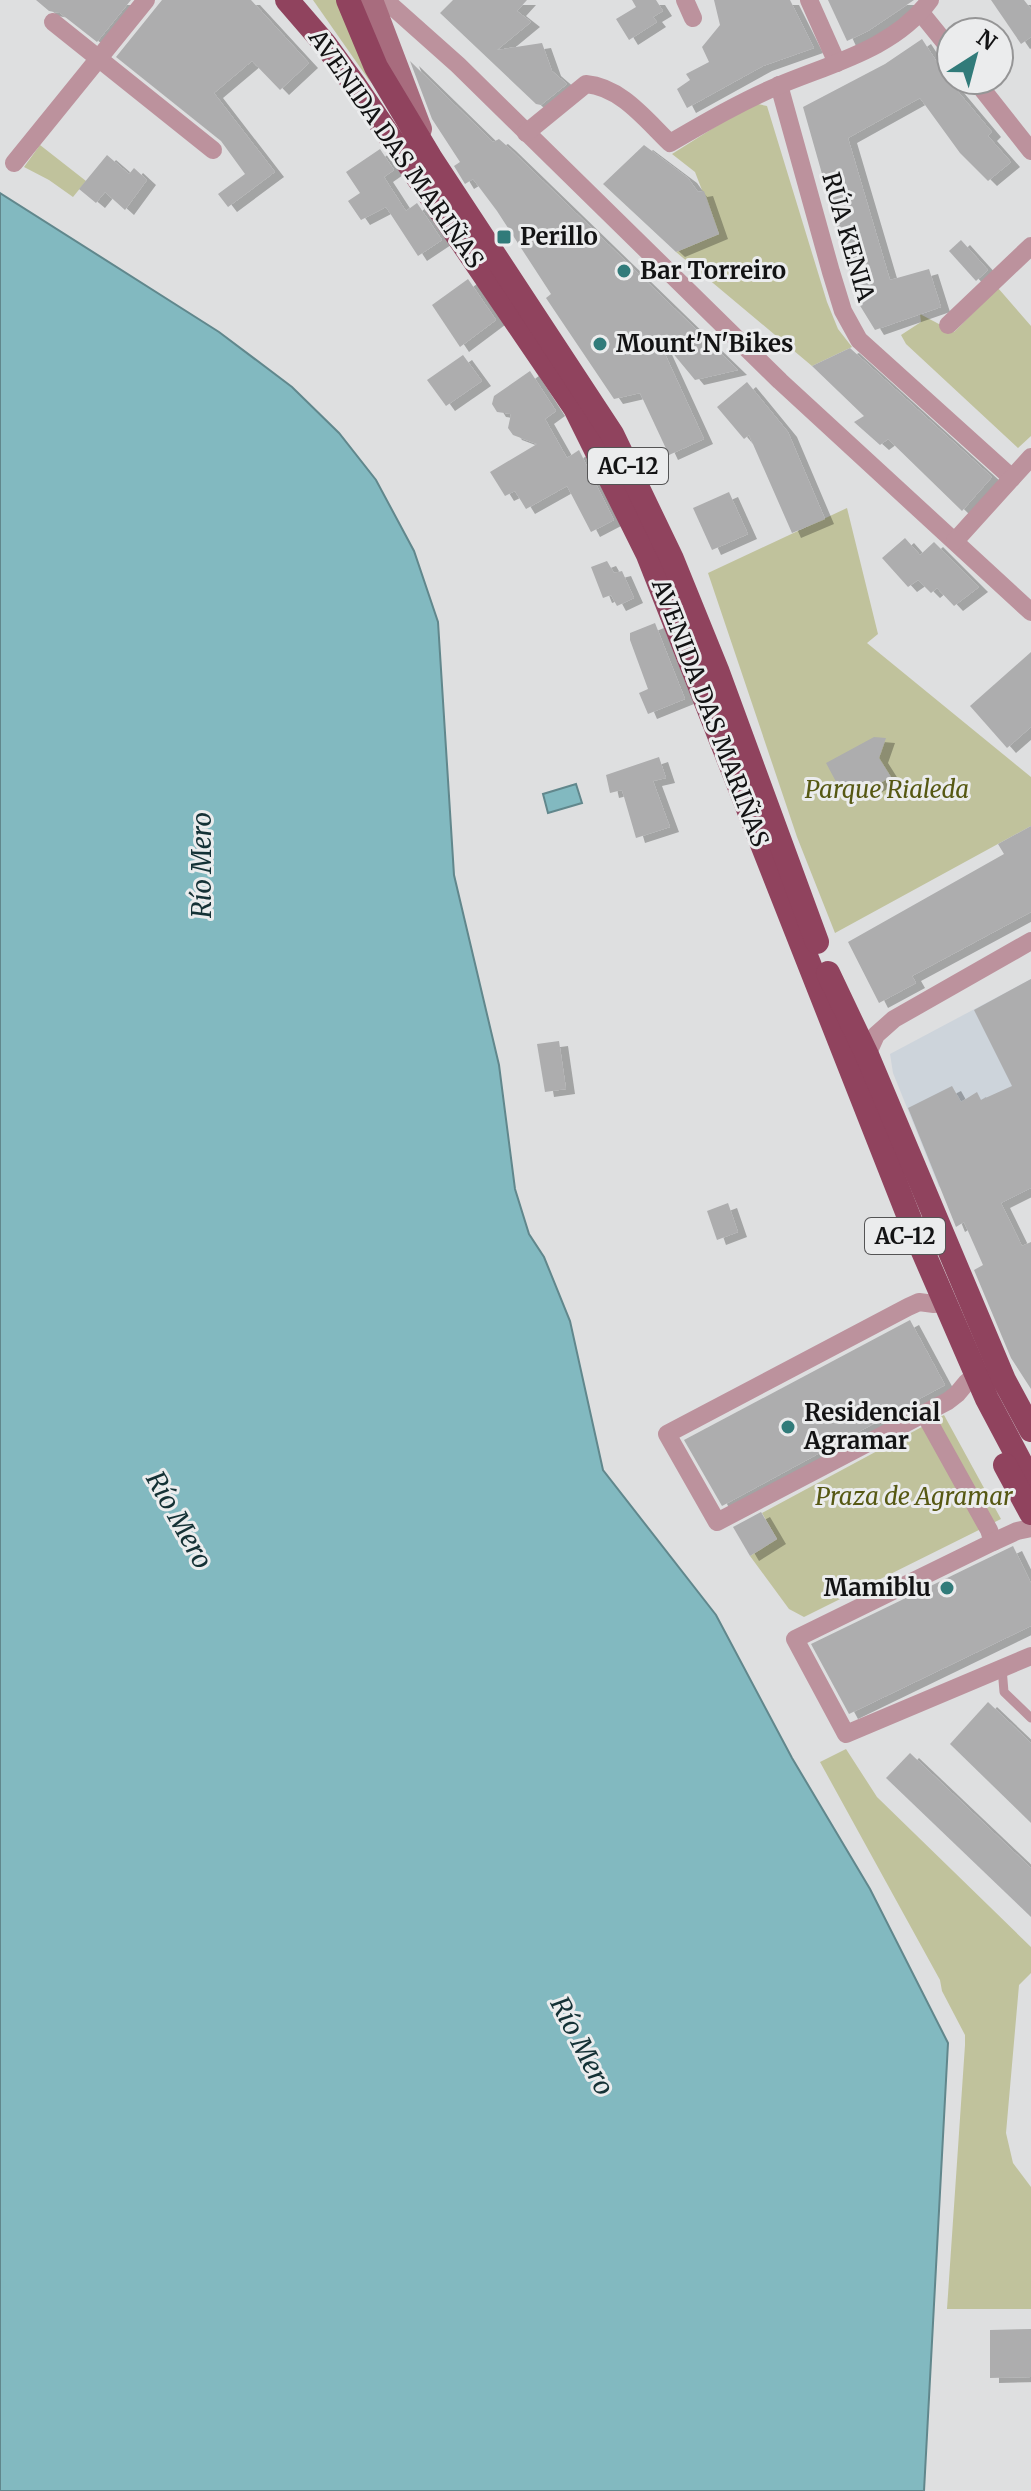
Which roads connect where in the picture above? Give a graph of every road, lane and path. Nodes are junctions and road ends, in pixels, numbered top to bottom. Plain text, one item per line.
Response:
1 (146, 0) edge
2 (287, 0) edge
3 (348, 0) edge
4 (371, 0) edge
5 (385, 0) edge
6 (685, 0) edge
7 (809, 0) edge
8 (925, 7) edge
9 (693, 18) dead end
10 (53, 22) dead end
11 (99, 59) junction
12 (837, 63) junction
13 (779, 85) junction
14 (988, 96) edge
15 (526, 133) junction
16 (213, 150) dead end
17 (1031, 151) edge
18 (430, 157) junction
19 (14, 163) dead end
20 (1031, 246) edge
21 (948, 325) dead end
22 (1031, 457) edge
23 (1012, 478) junction
24 (955, 541) junction
25 (1031, 612) edge
26 (1031, 941) edge
27 (803, 950) junction
28 (828, 973) junction
29 (867, 1055) junction
30 (934, 1304) junction
31 (967, 1382) junction
32 (924, 1413) junction
33 (1031, 1430) edge
34 (1031, 1453) edge
35 (1031, 1482) edge
36 (1031, 1513) edge
37 (1031, 1528) edge
38 (993, 1542) junction
39 (1031, 1656) edge
40 (1002, 1668) junction
41 (1031, 1718) edge

1 - 11 street
2 - 27 highway, AVENIDA DAS MARIÑAS / AC-12
3 - 18 highway, AVENIDA DAS MARIÑAS / AC-12
4 - 18 main road
5 - 15 street
6 - 9 street
7 - 12 street
8 - 12 street
10 - 11 street
11 - 16 street
11 - 19 street
12 - 13 street
13 - 15 street
13 - 23 street, RÚA KENIA
14 - 17 street
15 - 24 street
18 - 28 highway, AVENIDA DAS MARIÑAS / AC-12
20 - 21 street
22 - 23 street
23 - 24 street
24 - 25 street
26 - 29 street
27 - 30 highway, AC-12
27 - 35 highway, AVENIDA DAS MARIÑAS / AC-12
28 - 29 highway, AC-12
28 - 34 highway, AVENIDA DAS MARIÑAS / AC-12
29 - 33 highway, AC-12
30 - 31 highway, AC-12
30 - 32 street
31 - 32 street
31 - 36 highway, AC-12
32 - 38 street
37 - 38 street
38 - 40 street
39 - 40 street
40 - 41 lane

